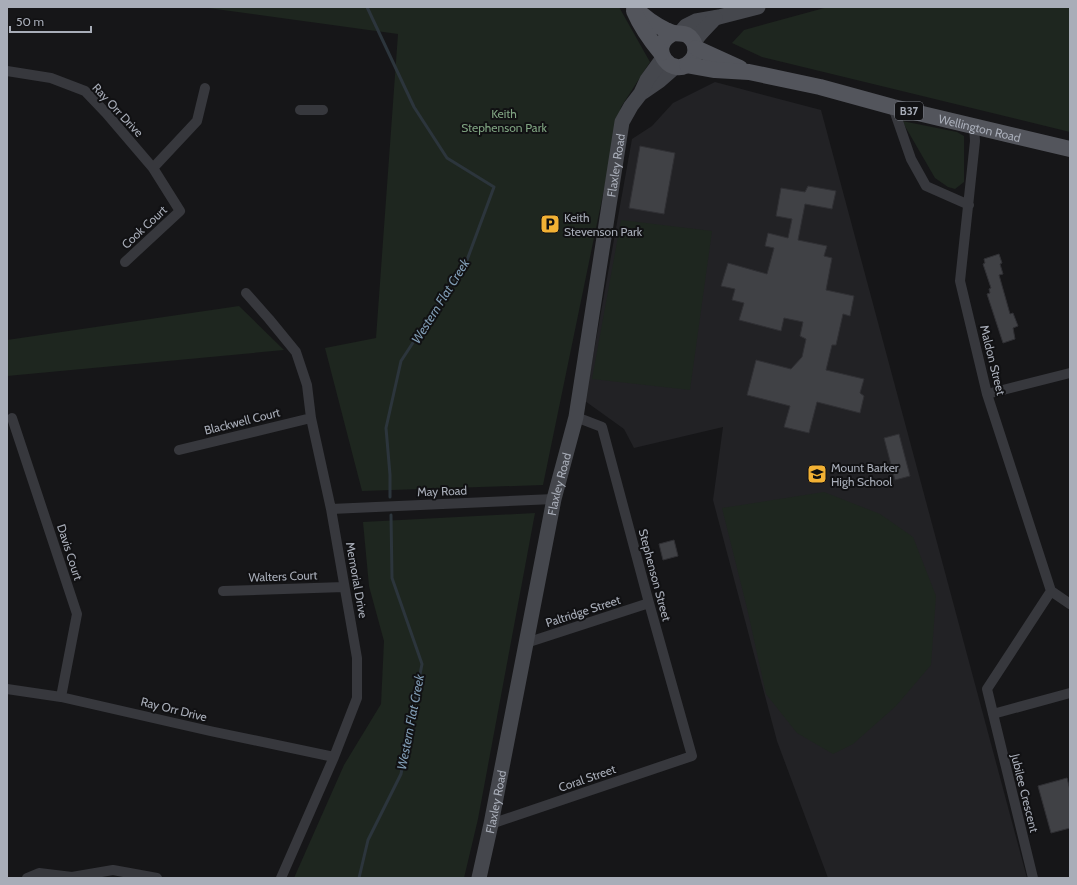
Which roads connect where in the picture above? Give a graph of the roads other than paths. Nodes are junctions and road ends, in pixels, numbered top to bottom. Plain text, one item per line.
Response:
1 (633, 7) edge
2 (758, 7) edge
3 (715, 18) junction
4 (677, 33) junction
5 (695, 45) junction
6 (672, 61) junction
7 (7, 72) edge
8 (749, 72) junction
9 (205, 88) dead end
10 (893, 107) junction
11 (300, 110) dead end
12 (323, 110) dead end
13 (974, 127) junction
14 (1070, 149) edge
15 (153, 168) junction
16 (969, 205) junction
17 (180, 211) joint
18 (125, 262) dead end
19 (246, 293) dead end
20 (1070, 373) edge
21 (988, 394) junction
22 (576, 417) junction
23 (12, 418) dead end
24 (311, 418) junction
25 (179, 450) dead end
26 (554, 499) junction
27 (331, 509) junction
28 (344, 587) junction
29 (223, 591) dead end
30 (1051, 592) junction
31 (649, 604) junction
32 (1070, 604) edge
33 (526, 643) junction
34 (7, 688) edge
35 (1070, 693) edge
36 (61, 697) junction
37 (993, 714) junction
38 (692, 756) joint
39 (334, 757) junction
40 (491, 824) junction
41 (72, 877) edge
42 (27, 878) edge
43 (157, 878) edge
44 (281, 878) edge
45 (479, 878) edge
46 (1033, 878) edge

1 - 4 main road, B37
1 - 6 main road, B37
2 - 3 main road
3 - 4 main road
3 - 5 main road
4 - 5 main road, B37
4 - 6 main road
5 - 6 main road
5 - 8 main road, Wellington Road / B37
6 - 8 main road, Wellington Road / B37
6 - 22 main road, Flaxley Road
7 - 15 street, Ray Orr Drive
8 - 10 main road, Wellington Road / B37
9 - 15 street
10 - 13 main road, Wellington Road / B37
10 - 16 street
11 - 12 street
13 - 14 main road, Wellington Road / B37
13 - 16 street, Maldon Street
15 - 17 street, Ray Orr Drive
16 - 21 street, Maldon Street
17 - 18 street, Cook Court
19 - 24 street, Memorial Drive
20 - 21 street
21 - 30 street, Maldon Street
22 - 26 main road, Flaxley Road
22 - 31 street, Stephenson Street
23 - 36 street, Davis Court
24 - 25 street, Blackwell Court
24 - 27 street, Memorial Drive
26 - 27 street, May Road
26 - 33 main road, Flaxley Road
27 - 28 street, Memorial Drive
28 - 29 street, Walters Court
28 - 39 street, Memorial Drive
30 - 32 street
30 - 37 street, Jubilee Crescent
31 - 33 street, Paltridge Street
31 - 38 street, Stephenson Street
33 - 40 main road, Flaxley Road
34 - 36 street, Ray Orr Drive
35 - 37 street
36 - 39 street, Ray Orr Drive
37 - 46 street, Jubilee Crescent
38 - 40 street, Coral Street
39 - 44 street, Memorial Drive
40 - 45 main road, Flaxley Road
41 - 42 street
41 - 43 street

